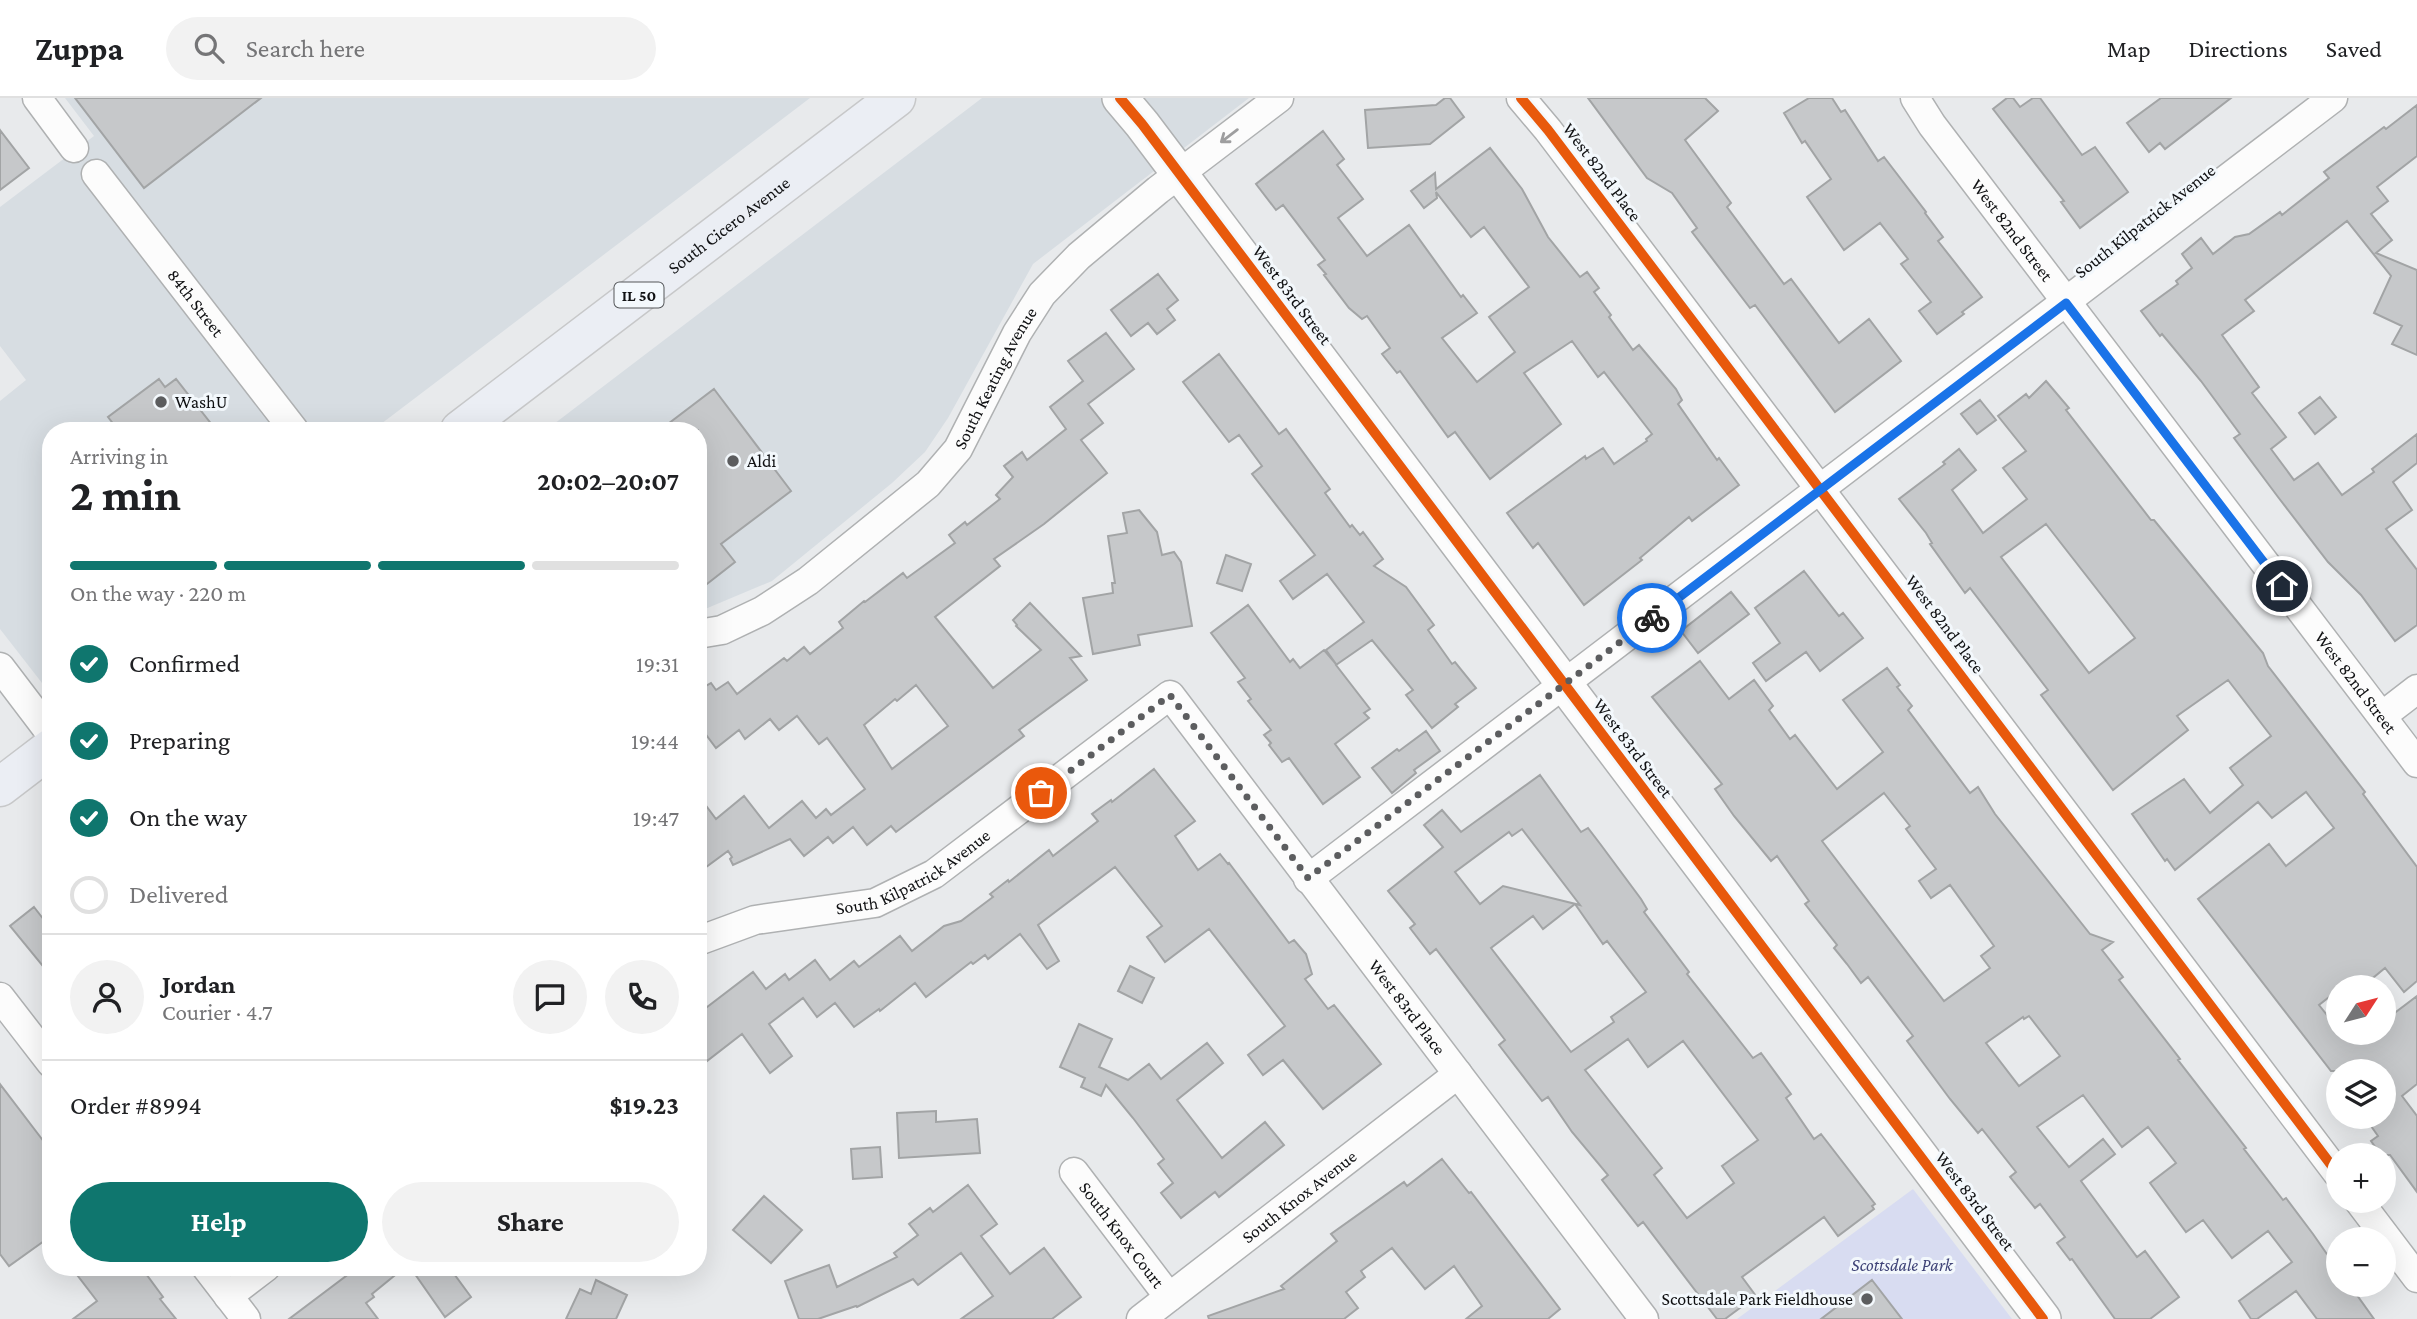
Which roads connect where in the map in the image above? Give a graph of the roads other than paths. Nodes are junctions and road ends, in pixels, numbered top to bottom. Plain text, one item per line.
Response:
1 (37, 98) edge
2 (896, 98) edge
3 (1121, 98) edge
4 (1279, 98) edge
5 (1521, 98) edge
6 (1914, 98) edge
7 (2333, 98) edge
8 (74, 148) dead end
9 (96, 174) dead end
10 (1179, 174) junction
11 (2066, 303) junction
12 (288, 422) edge
13 (471, 422) edge
14 (1820, 488) junction
15 (707, 632) edge
16 (0, 667) edge
17 (1564, 685) junction
18 (2417, 689) edge
19 (1170, 695) joint
20 (2382, 716) junction
21 (42, 722) edge
22 (42, 755) edge
23 (2417, 763) edge
24 (0, 787) edge
25 (1308, 878) junction
26 (707, 938) edge
27 (0, 997) edge
28 (42, 1045) edge
29 (1458, 1074) junction
30 (2326, 1158) edge
31 (1074, 1172) dead end
32 (2368, 1213) edge
33 (213, 1276) edge
34 (254, 1276) edge
35 (2417, 1278) edge
36 (228, 1296) junction
37 (1169, 1297) junction
38 (246, 1319) edge
39 (1141, 1319) edge
40 (1644, 1319) edge
41 (2043, 1319) edge

1 - 8 street
2 - 13 main road, South Cicero Avenue / IL 50
3 - 10 street, West 83rd Street
4 -> 10 street, South Keating Avenue
5 - 14 street, West 82nd Place
6 - 11 street, West 82nd Street
7 - 11 street, South Kilpatrick Avenue
9 - 12 street, 84th Street
10 - 15 street, South Keating Avenue
10 - 17 street, West 83rd Street
11 - 14 street, South Kilpatrick Avenue
11 - 20 street, West 82nd Street
14 - 17 street, South Kilpatrick Avenue
14 - 30 street, West 82nd Place
16 - 21 street
17 - 25 street, South Kilpatrick Avenue
17 - 41 street, West 83rd Street
18 - 20 street
19 - 25 street, West 83rd Place
19 - 26 street, South Kilpatrick Avenue
20 - 23 street, West 82nd Street
22 - 24 main road
25 - 29 street, West 83rd Place
27 - 28 street
29 - 37 street, South Knox Avenue
29 - 40 street, West 83rd Place
31 - 37 street, South Knox Court
32 - 35 street
33 - 36 street
34 - 36 street
36 - 38 street
37 - 39 street, South Knox Avenue

